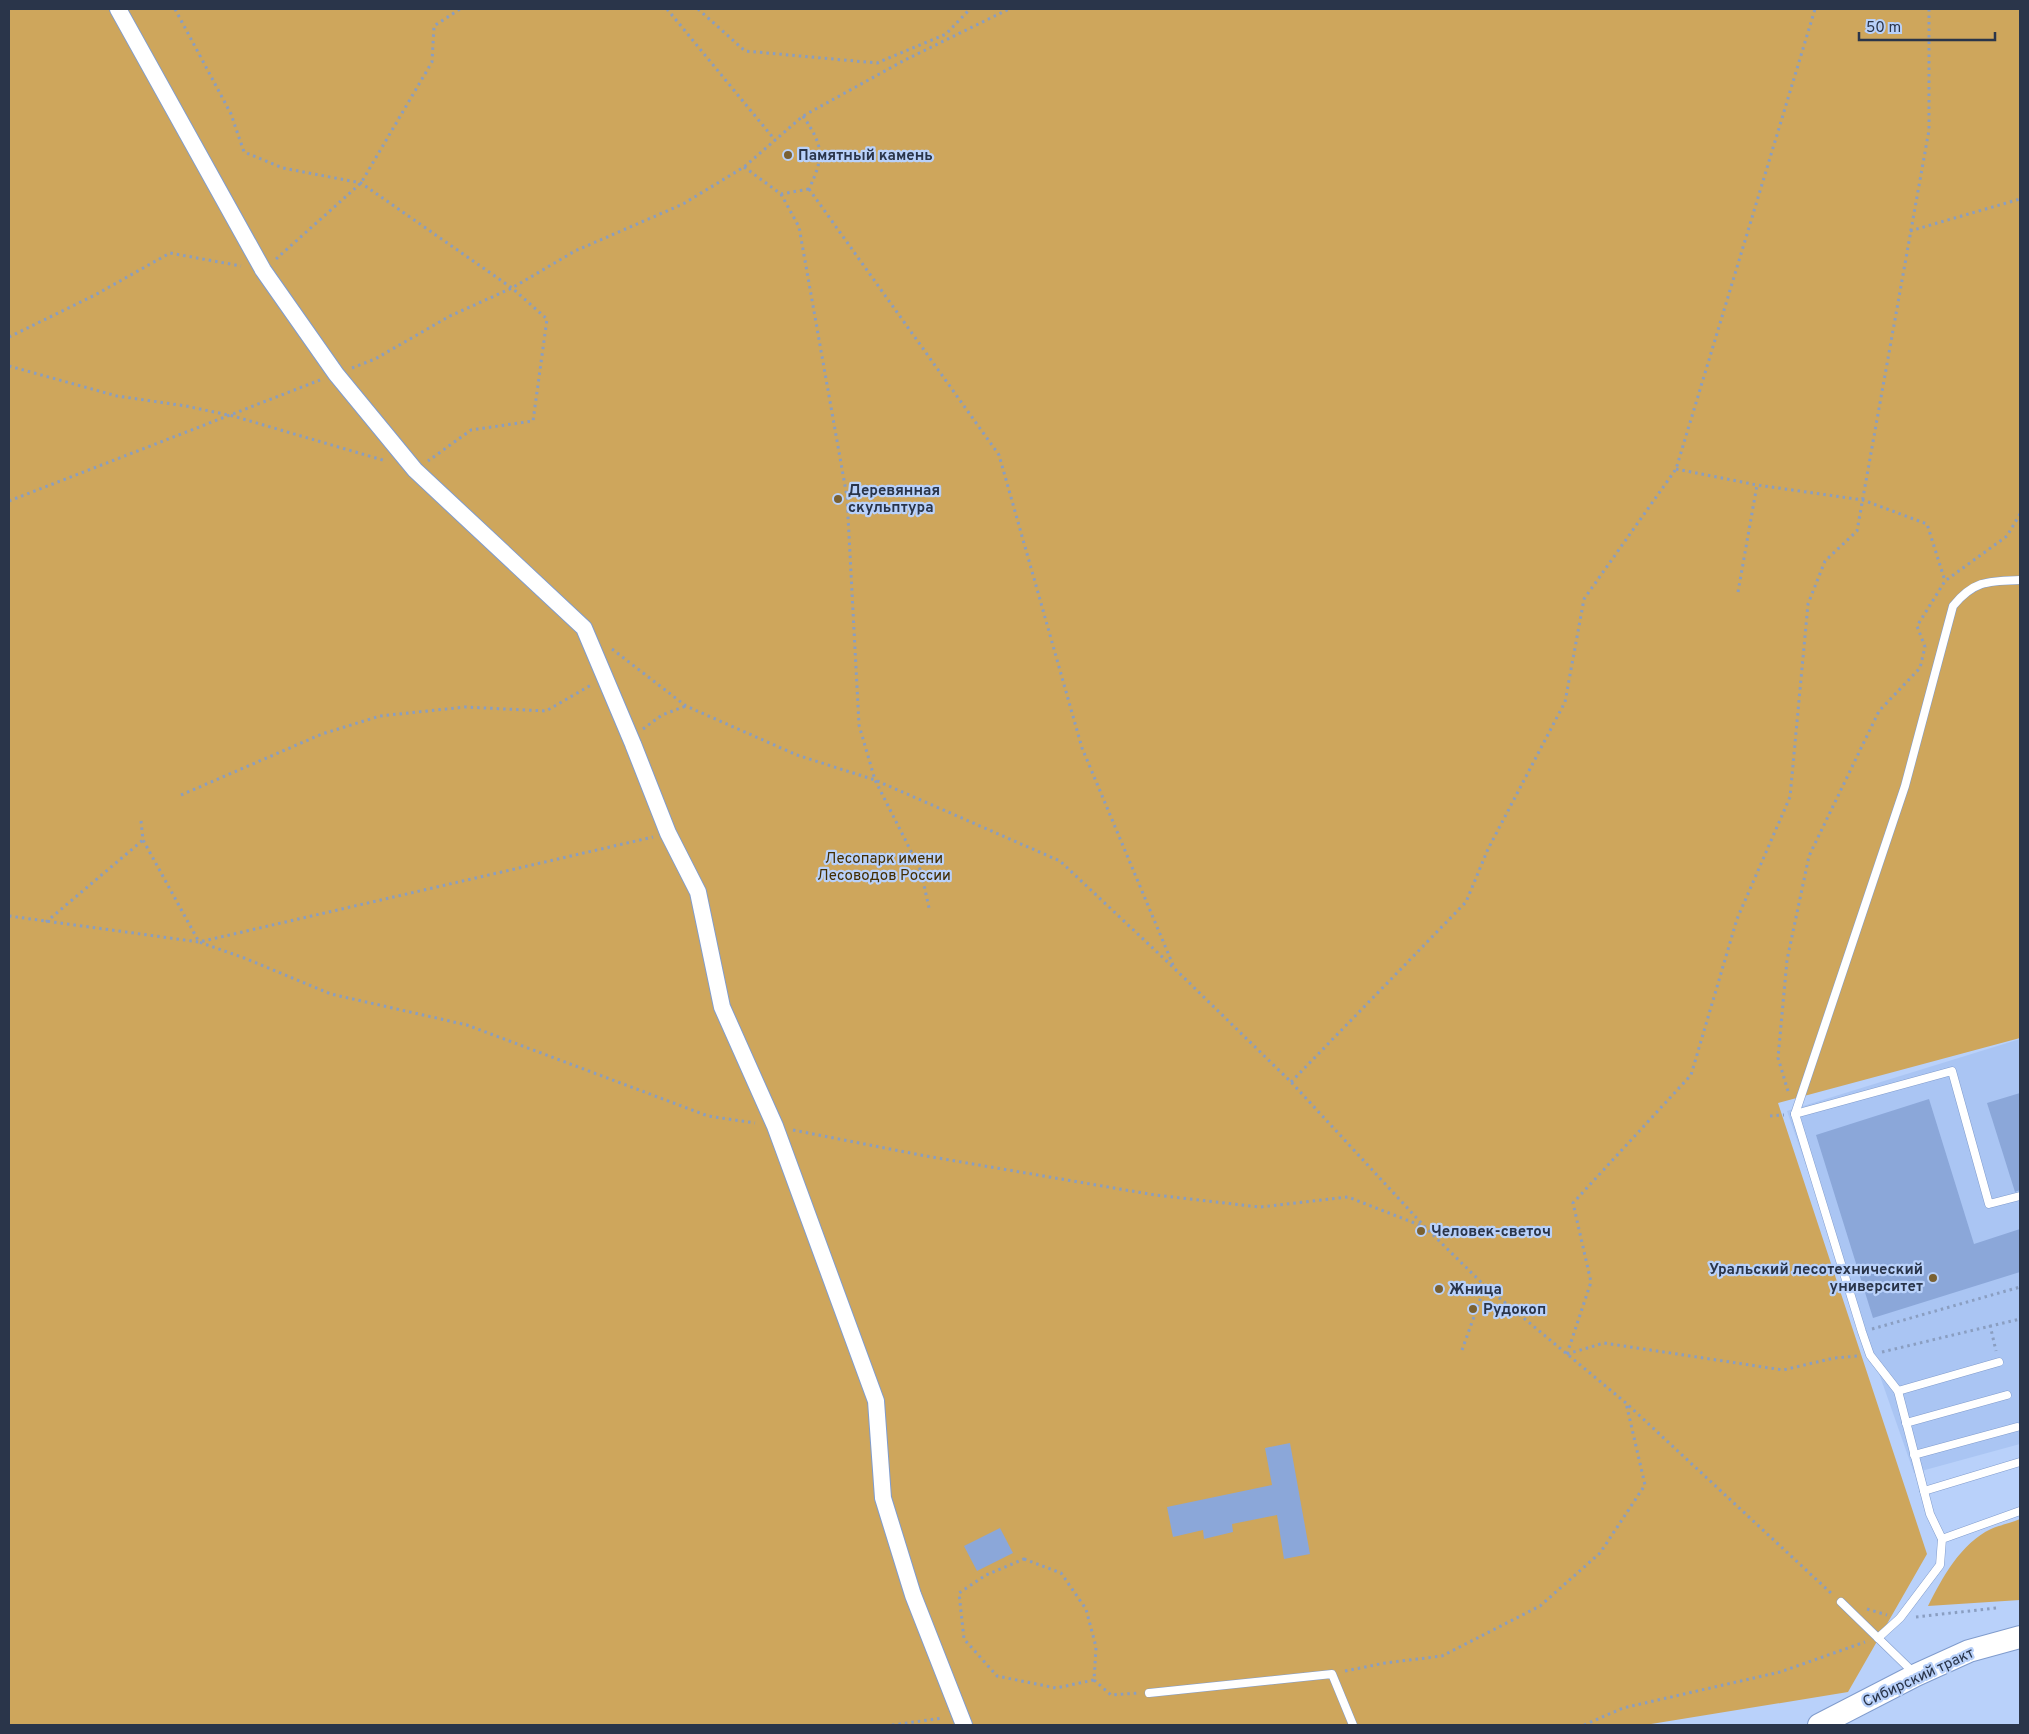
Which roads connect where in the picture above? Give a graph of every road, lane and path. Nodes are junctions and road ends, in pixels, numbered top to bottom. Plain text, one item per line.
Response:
1 (118, 9) edge
2 (175, 9) edge
3 (460, 9) edge
4 (668, 9) edge
5 (698, 9) edge
6 (970, 9) edge
7 (1009, 9) edge
8 (1815, 9) edge
9 (1929, 9) edge
10 (803, 116) junction
11 (775, 140) junction
12 (744, 167) junction
13 (361, 183) junction
14 (810, 189) junction
15 (781, 194) junction
16 (2020, 199) edge
17 (1910, 232) junction
18 (264, 270) junction
19 (512, 288) junction
20 (9, 337) edge
21 (9, 366) edge
22 (336, 374) junction
23 (233, 416) junction
24 (1676, 468) junction
25 (415, 470) junction
26 (1757, 485) junction
27 (1863, 500) junction
28 (9, 502) edge
29 (2020, 514) edge
30 (2020, 580) edge
31 (1945, 581) junction
32 (1738, 592) dead end
33 (584, 628) junction
34 (605, 677) junction
35 (686, 706) junction
36 (634, 744) junction
37 (875, 780) junction
38 (181, 795) dead end
39 (141, 821) dead end
40 (668, 833) junction
41 (143, 840) junction
42 (929, 908) dead end
43 (9, 916) edge
44 (46, 922) junction
45 (198, 942) junction
46 (1174, 968) junction
47 (1291, 1082) junction
48 (1796, 1114) junction
49 (775, 1126) junction
50 (2020, 1196) edge
51 (1425, 1227) junction
52 (1485, 1286) junction
53 (2020, 1287) edge
54 (2020, 1319) edge
55 (1990, 1325) junction
56 (1862, 1332) junction
57 (1462, 1350) dead end
58 (1567, 1354) junction
59 (1870, 1355) junction
60 (1999, 1362) joint
61 (1898, 1391) junction
62 (2007, 1395) dead end
63 (1626, 1403) junction
64 (1906, 1423) junction
65 (2016, 1427) dead end
66 (1914, 1455) junction
67 (2020, 1462) edge
68 (1924, 1490) junction
69 (2020, 1511) edge
70 (1942, 1540) junction
71 (1841, 1602) joint
72 (2020, 1637) edge
73 (1878, 1638) junction
74 (1332, 1674) junction
75 (1916, 1675) junction
76 (1094, 1680) junction
77 (1149, 1693) joint
78 (963, 1720) edge
79 (892, 1725) edge
80 (1353, 1725) edge
81 (1584, 1725) edge
82 (1819, 1725) edge

1 - 18 street
2 - 13 path
3 - 13 path
4 - 11 path
5 - 6 path
7 - 10 path
8 - 24 path
9 - 17 path
10 - 11 path
10 - 14 path
11 - 12 path
12 - 15 path
12 - 19 path
13 - 18 path
13 - 19 path
14 - 15 path
14 - 46 path
15 - 37 path
16 - 17 path
17 - 27 path
18 - 20 path
18 - 22 street
19 - 22 path
19 - 25 path
21 - 23 path
22 - 23 path
22 - 25 street
23 - 25 path
23 - 28 path
24 - 26 path
24 - 47 path
25 - 33 street
26 - 27 path
26 - 32 path
27 - 31 path
27 - 58 path
29 - 31 path
30 - 48 lane
31 - 48 path
33 - 34 street
33 - 35 path
34 - 36 street
34 - 38 path
35 - 36 path
35 - 37 path
36 - 40 street
37 - 42 path
37 - 46 path
39 - 41 path
40 - 45 path
40 - 49 street
41 - 44 path
41 - 45 path
43 - 44 path
44 - 45 path
45 - 49 path
46 - 47 path
47 - 51 path
48 - 50 lane
48 - 56 lane
49 - 51 path
49 - 78 street
51 - 52 path
52 - 57 path
52 - 58 path
53 - 56 path
54 - 55 path
55 - 59 path
55 - 60 path
56 - 59 lane
58 - 59 path
58 - 63 path
59 - 61 lane
60 - 61 lane
61 - 64 lane
62 - 64 lane
63 - 71 path
63 - 74 path
64 - 66 lane
65 - 66 lane
66 - 68 lane
67 - 68 lane
68 - 70 lane
69 - 70 lane
70 - 73 lane
71 - 73 lane
72 - 75 main road, Сибирский тракт
73 - 75 lane
73 - 81 path
74 - 77 lane
74 - 80 lane
75 - 82 main road, Сибирский тракт
76 - 76 path
76 - 77 path
78 - 79 path

